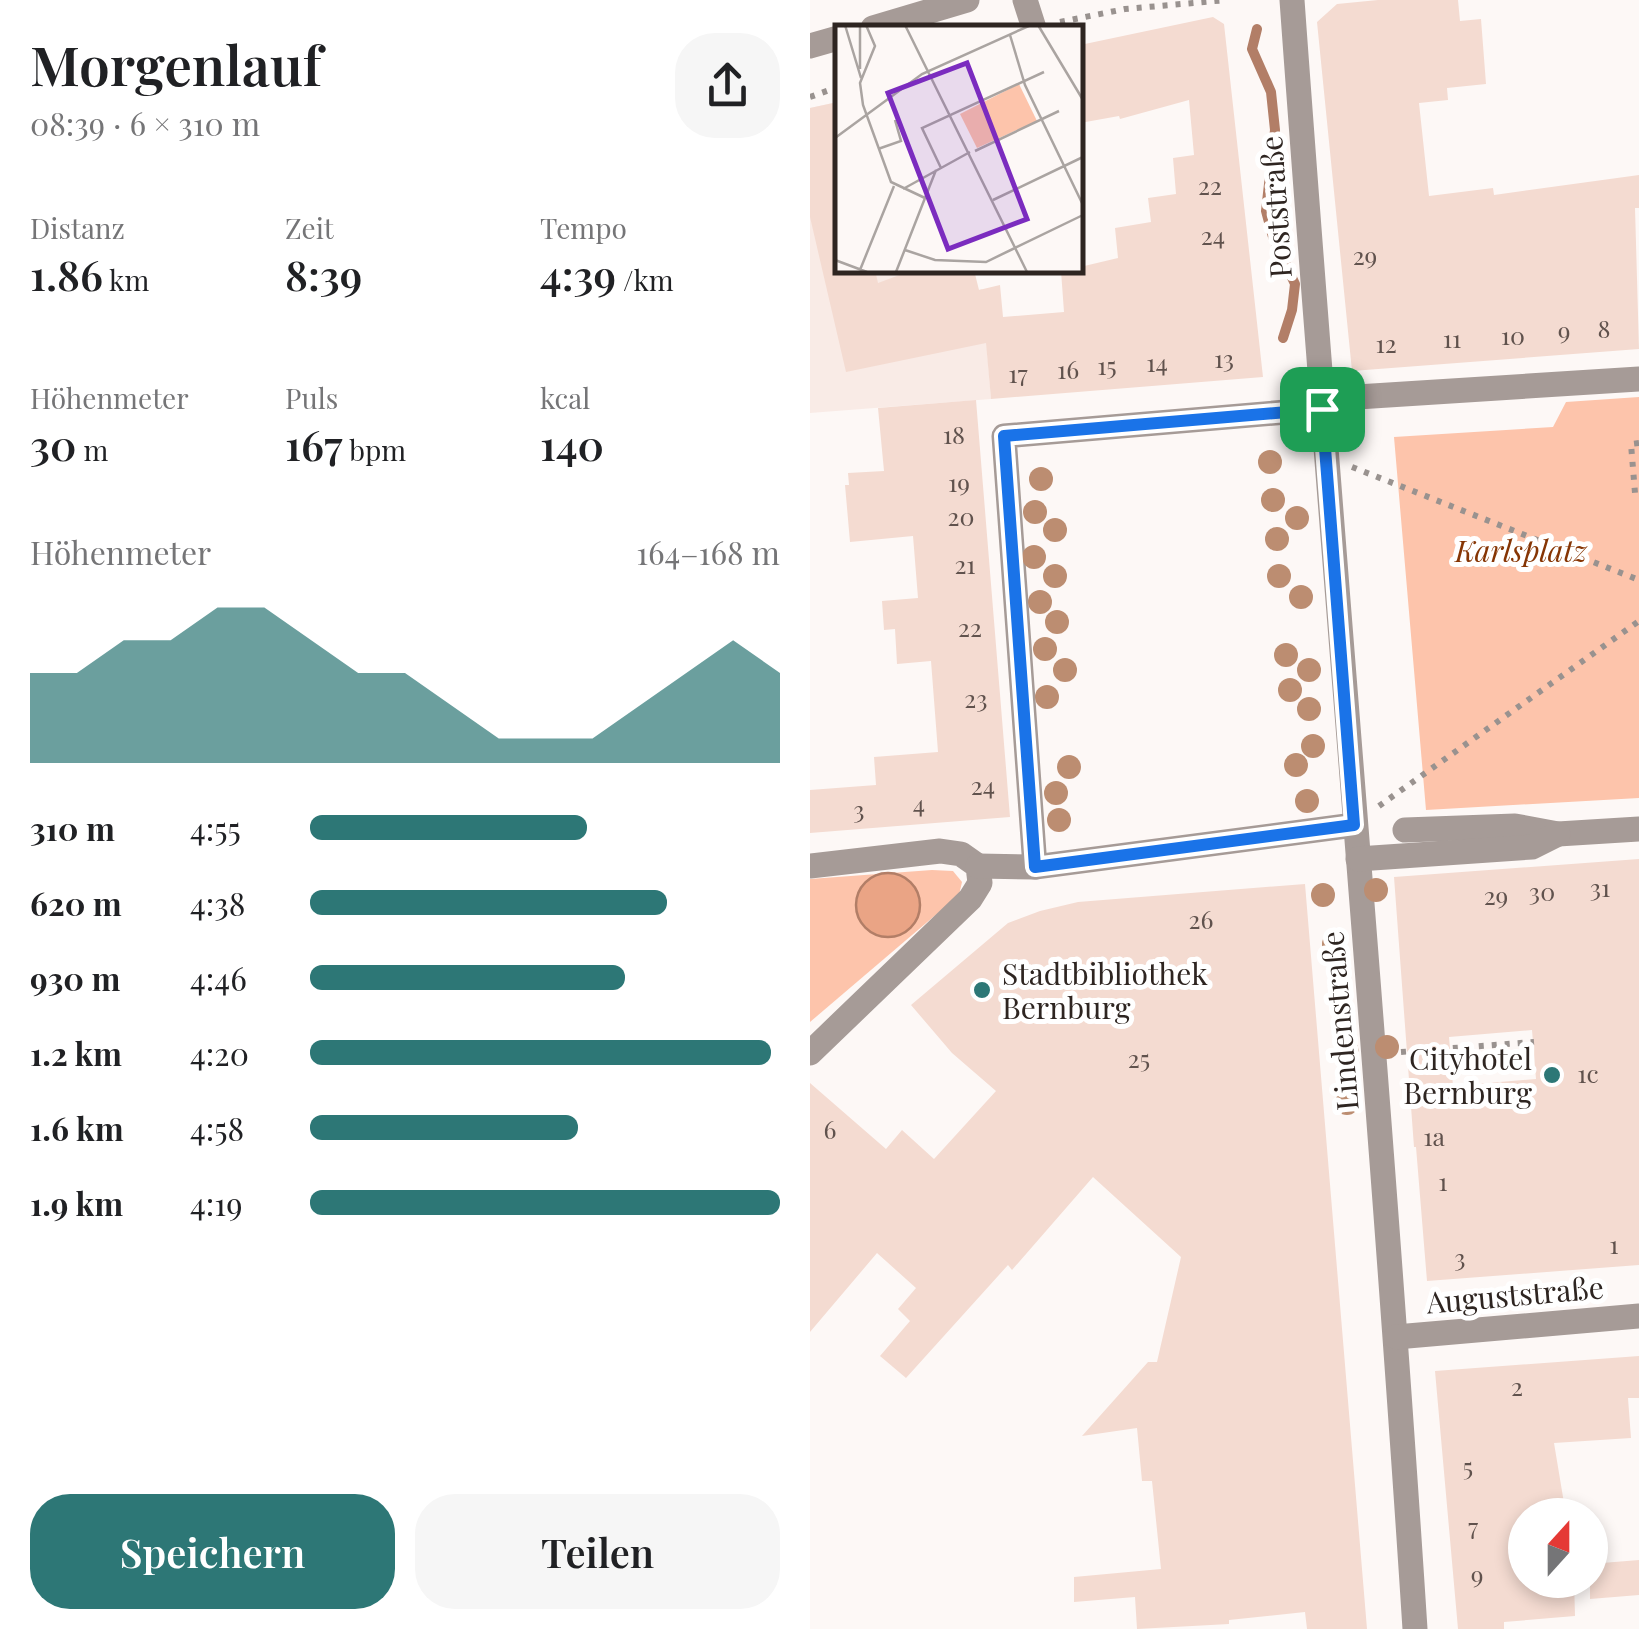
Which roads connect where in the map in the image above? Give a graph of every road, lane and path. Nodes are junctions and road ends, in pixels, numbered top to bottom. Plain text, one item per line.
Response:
1 (967, 0) edge
2 (1026, 0) edge
3 (1227, 0) edge
4 (1292, 0) edge
5 (883, 25) edge
6 (1042, 25) edge
7 (1048, 25) edge
8 (835, 39) edge
9 (810, 46) edge
10 (835, 88) edge
11 (810, 97) edge
12 (1639, 379) edge
13 (1322, 409) junction
14 (1639, 443) edge
15 (1328, 458) junction
16 (1639, 496) edge
17 (1639, 580) edge
18 (1639, 622) edge
19 (1354, 825) junction
20 (1639, 828) edge
21 (1405, 830) dead end
22 (1558, 834) junction
23 (1358, 859) junction
24 (810, 866) edge
25 (978, 866) junction
26 (1035, 867) junction
27 (1534, 1042) dead end
28 (810, 1054) edge
29 (1374, 1054) junction
30 (1639, 1316) edge
31 (1396, 1337) junction
32 (1415, 1629) edge

1 - 5 street
2 - 6 street
3 - 7 path
4 - 13 street, Poststraße
8 - 9 street
10 - 11 path
12 - 13 street
13 - 15 street, Lindenstraße
13 - 26 street
14 - 16 path
15 - 17 path
15 - 19 street, Lindenstraße
18 - 19 path
19 - 23 street, Lindenstraße
19 - 26 street
20 - 22 street
21 - 22 street
22 - 23 street
23 - 29 street, Lindenstraße
24 - 25 street
25 - 26 street
25 - 28 street
27 - 29 path
29 - 31 street, Lindenstraße
30 - 31 street, Auguststraße
31 - 32 street, Lindenstraße

